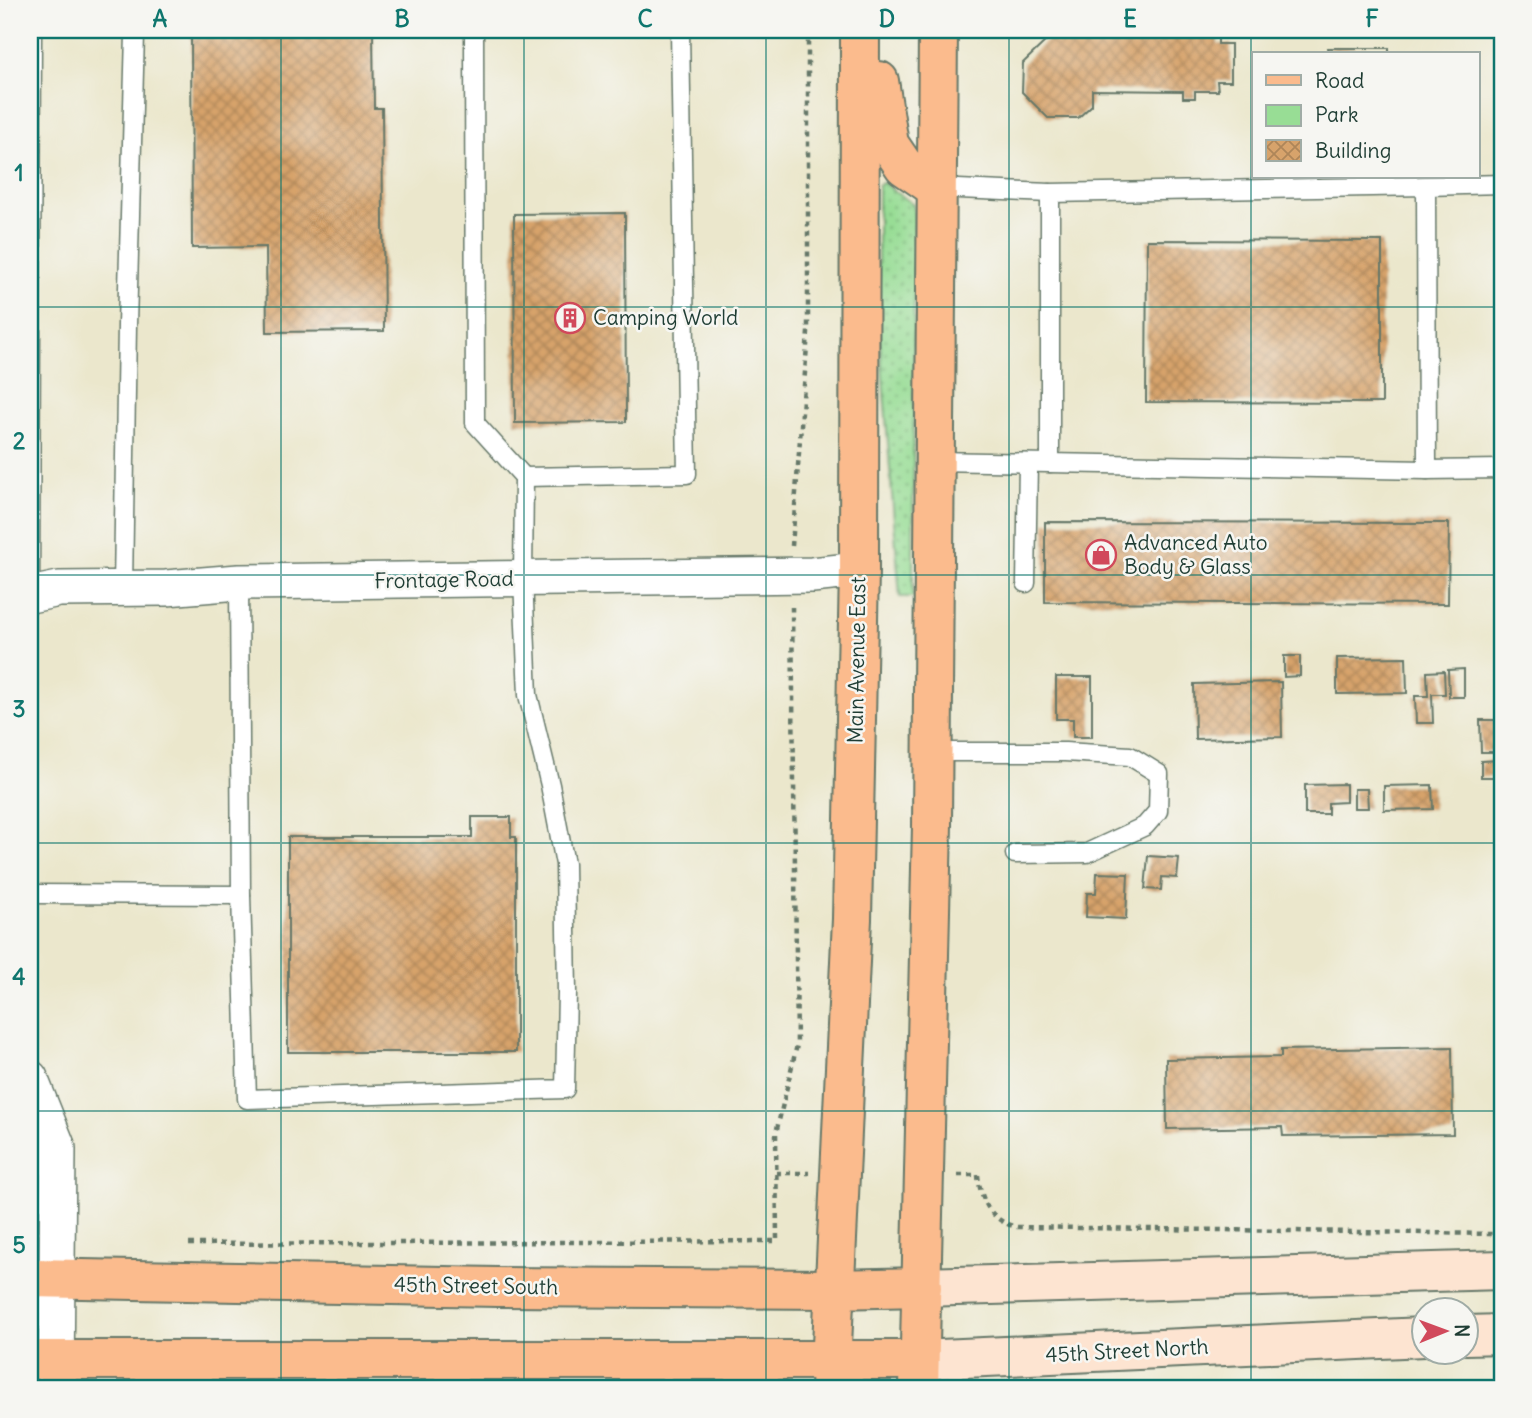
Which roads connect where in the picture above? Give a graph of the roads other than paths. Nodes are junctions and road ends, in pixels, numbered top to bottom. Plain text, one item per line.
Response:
1 (32, 30) edge
2 (132, 30) edge
3 (474, 30) edge
4 (680, 30) edge
5 (860, 30) edge
6 (880, 30) edge
7 (938, 30) edge
8 (1502, 184) edge
9 (1426, 186) junction
10 (936, 188) junction
11 (1051, 192) junction
12 (935, 461) junction
13 (1028, 463) junction
14 (1050, 463) junction
15 (1502, 469) edge
16 (1427, 470) junction
17 (524, 477) junction
18 (859, 570) junction
19 (523, 579) junction
20 (239, 582) junction
21 (1026, 583) dead end
22 (123, 588) junction
23 (30, 595) edge
24 (932, 752) junction
25 (1015, 854) dead end
26 (30, 894) edge
27 (241, 895) junction
28 (30, 1078) edge
29 (1502, 1270) edge
30 (43, 1277) edge
31 (922, 1286) junction
32 (834, 1289) junction
33 (1502, 1334) edge
34 (1480, 1335) edge
35 (1410, 1338) edge
36 (47, 1369) edge
37 (919, 1374) edge
38 (830, 1375) edge

1 - 23 lane
2 - 22 lane
3 - 17 lane
4 - 17 lane
5 - 18 main road, Main Avenue East
6 - 10 main road
7 - 10 main road
8 - 9 lane
9 - 11 lane
9 - 16 lane
10 - 11 lane
10 - 12 main road
11 - 14 lane
12 - 13 lane
12 - 24 main road
13 - 14 lane
13 - 21 lane
14 - 16 lane
15 - 16 lane
17 - 19 lane
18 - 19 street, Frontage Road
18 - 32 main road, Main Avenue East
19 - 20 street, Frontage Road
19 - 27 lane
20 - 22 street, Frontage Road
20 - 27 lane
22 - 23 street, Frontage Road
24 - 25 lane
24 - 31 main road
26 - 27 lane
28 - 30 street
29 - 31 main road
30 - 32 main road, 45th Street South
30 - 36 street
31 - 32 main road, 45th Street South
31 - 37 main road
32 - 38 main road, Main Avenue East
33 - 34 main road
35 - 37 main road, 45th Street North
36 - 38 main road
37 - 38 main road, 45th Street North

